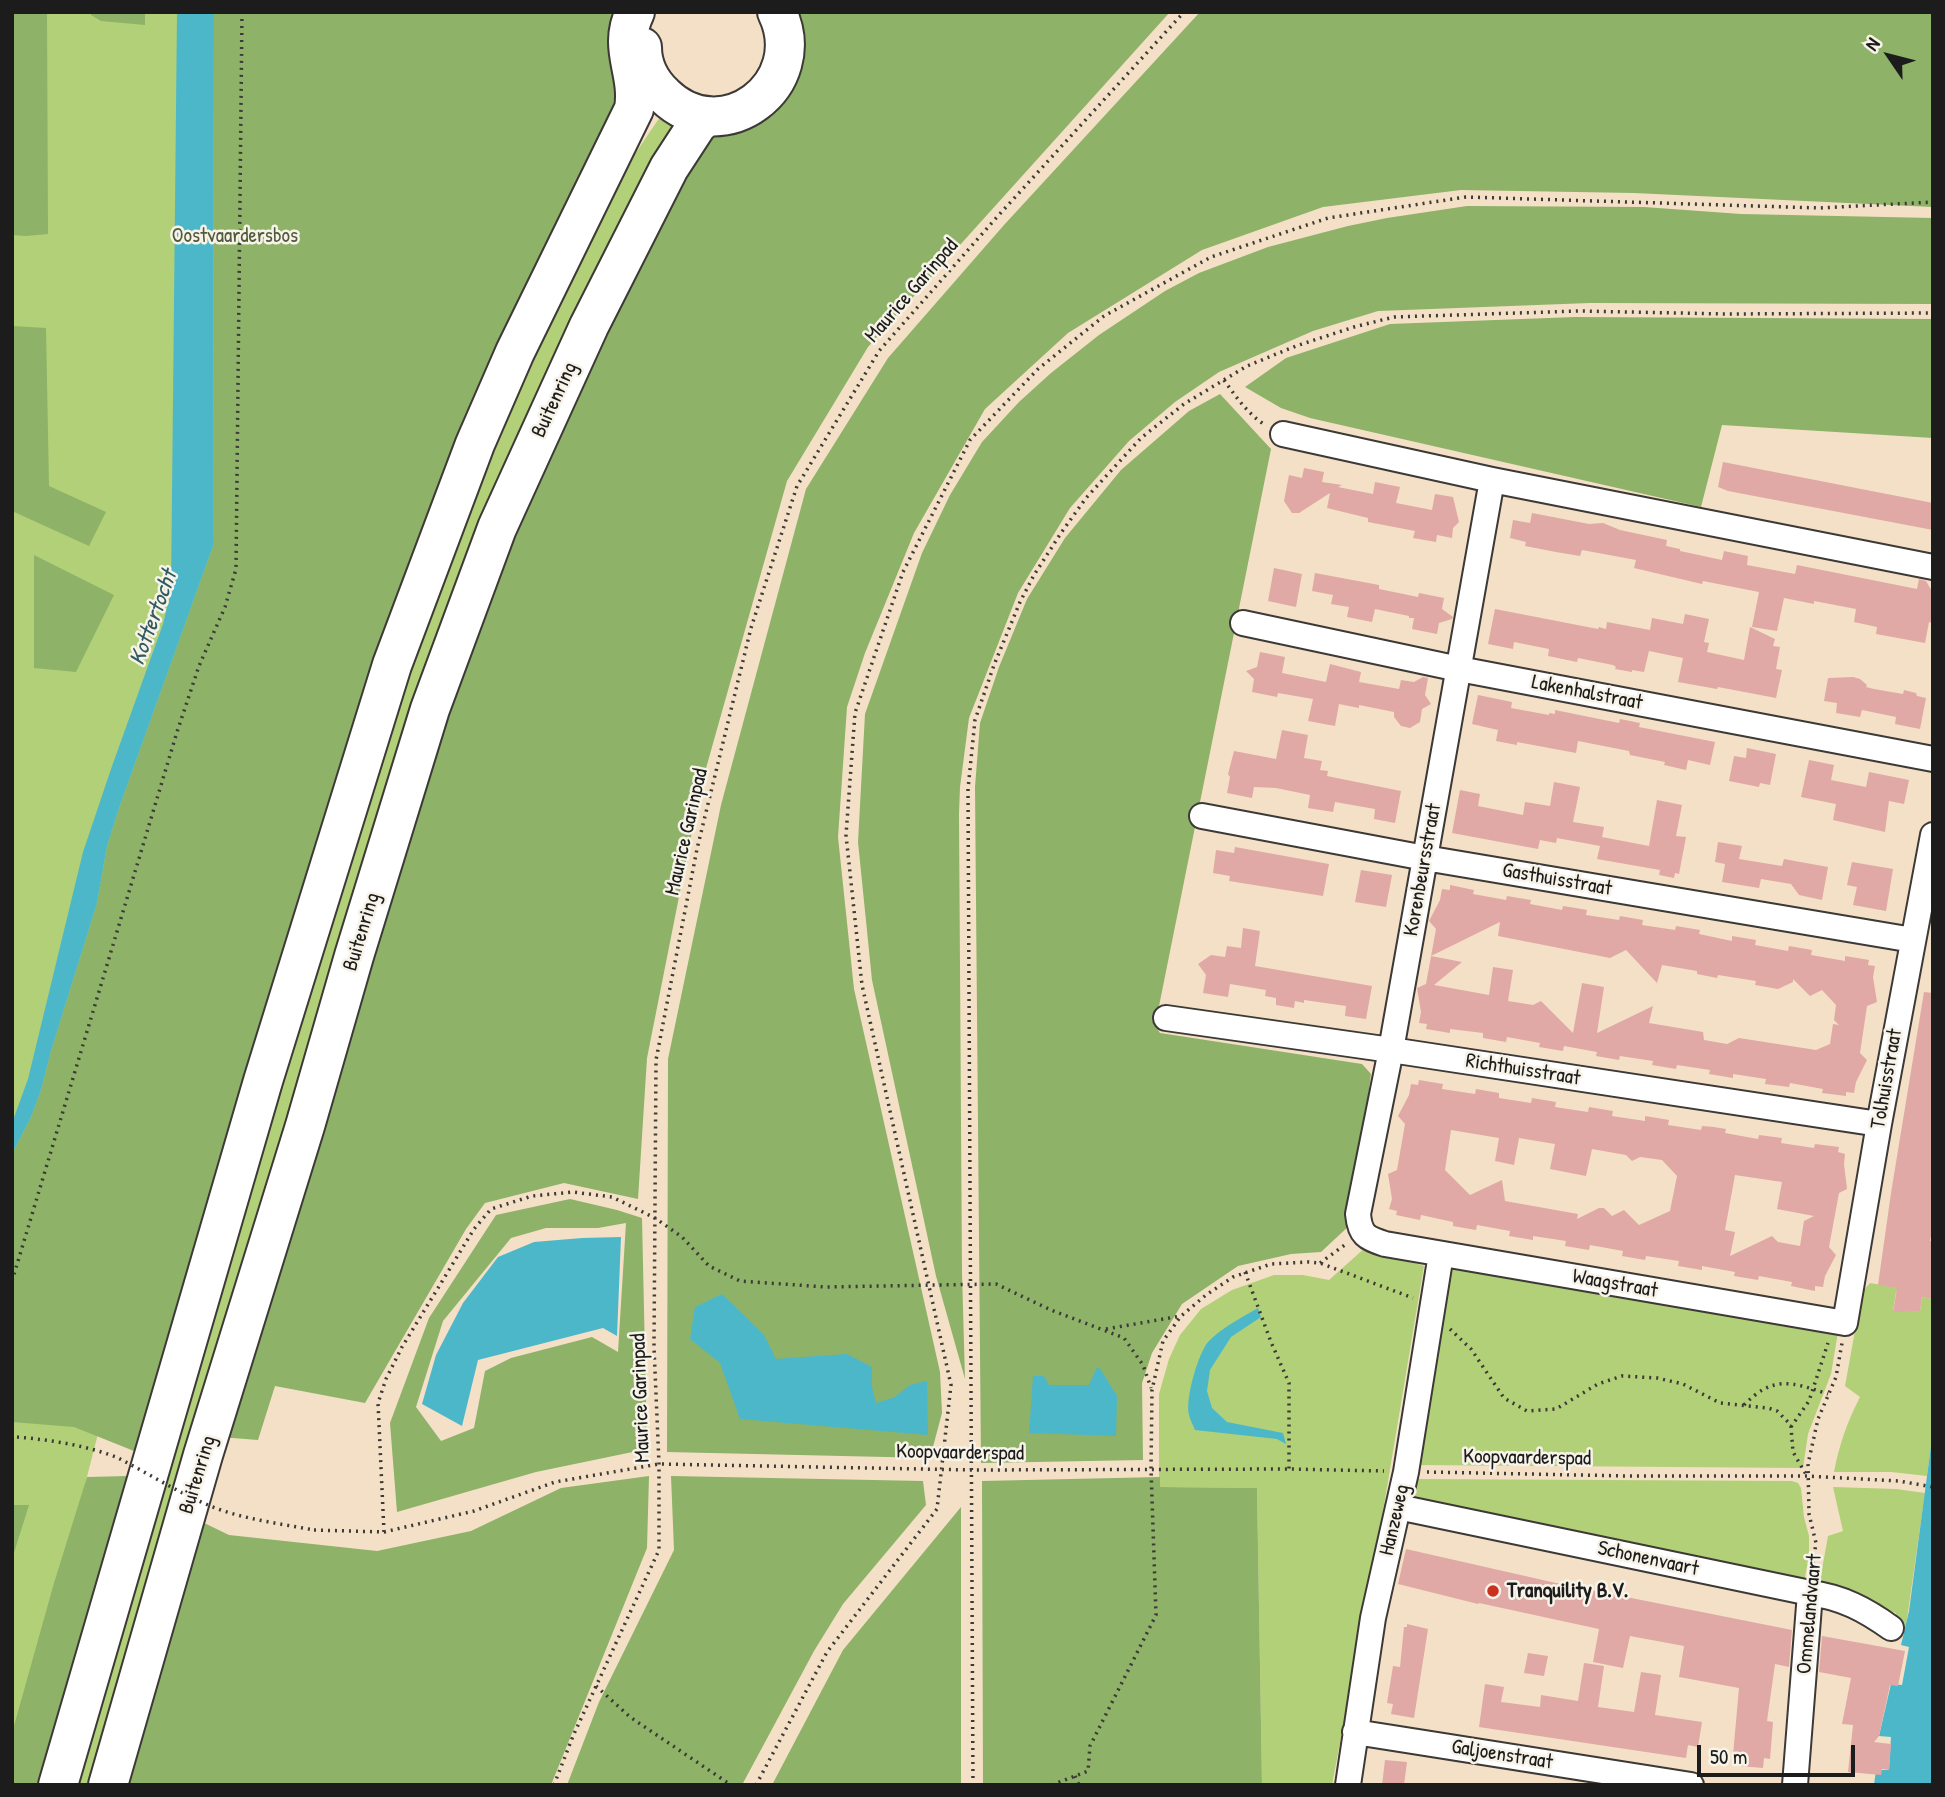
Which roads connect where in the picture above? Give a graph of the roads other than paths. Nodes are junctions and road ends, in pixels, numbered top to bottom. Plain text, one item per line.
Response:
1 (777, 12) edge
2 (639, 17) edge
3 (643, 78) junction
4 (707, 116) junction
5 (1283, 434) road end
6 (1492, 480) junction
7 (1933, 566) edge
8 (1243, 623) dead end
9 (1459, 668) junction
10 (1933, 759) edge
11 (1202, 816) dead end
12 (1933, 835) edge
13 (1425, 858) junction
14 (1913, 940) junction
15 (1166, 1018) dead end
16 (1391, 1050) junction
17 (1879, 1124) junction
18 (1385, 1244) joint
19 (1441, 1254) junction
20 (1840, 1322) joint
21 (1398, 1507) junction
22 (1810, 1593) junction
23 (1891, 1629) dead end
24 (1355, 1732) junction
25 (58, 1785) edge
26 (108, 1785) edge
27 (1348, 1785) edge
28 (1691, 1785) edge
29 (1795, 1785) edge

1 - 4 highway
2 - 3 highway
3 - 4 highway
3 - 25 highway
4 - 26 highway, Buitenring
5 - 6 street
6 - 7 street
6 - 9 street, Korenbeursstraat
8 - 9 street, Lakenhalstraat
9 - 10 street, Lakenhalstraat
9 - 13 street, Korenbeursstraat
11 - 13 street, Gasthuisstraat
12 - 14 street, Tolhuisstraat
13 - 14 street, Gasthuisstraat
13 - 16 street, Korenbeursstraat
14 - 17 street, Tolhuisstraat
15 - 16 street, Richthuisstraat
16 - 17 street, Richthuisstraat
16 - 18 street, Korenbeursstraat
17 - 20 street, Tolhuisstraat
18 - 19 street, Waagstraat
19 - 20 street, Waagstraat
19 - 21 street, Hanzeweg
21 - 22 street, Schonenvaart
21 - 24 street, Hanzeweg
22 - 23 street, Schonenvaart
22 - 29 street, Ommelandvaart
24 - 27 street, Hanzeweg
24 - 28 street, Galjoenstraat

